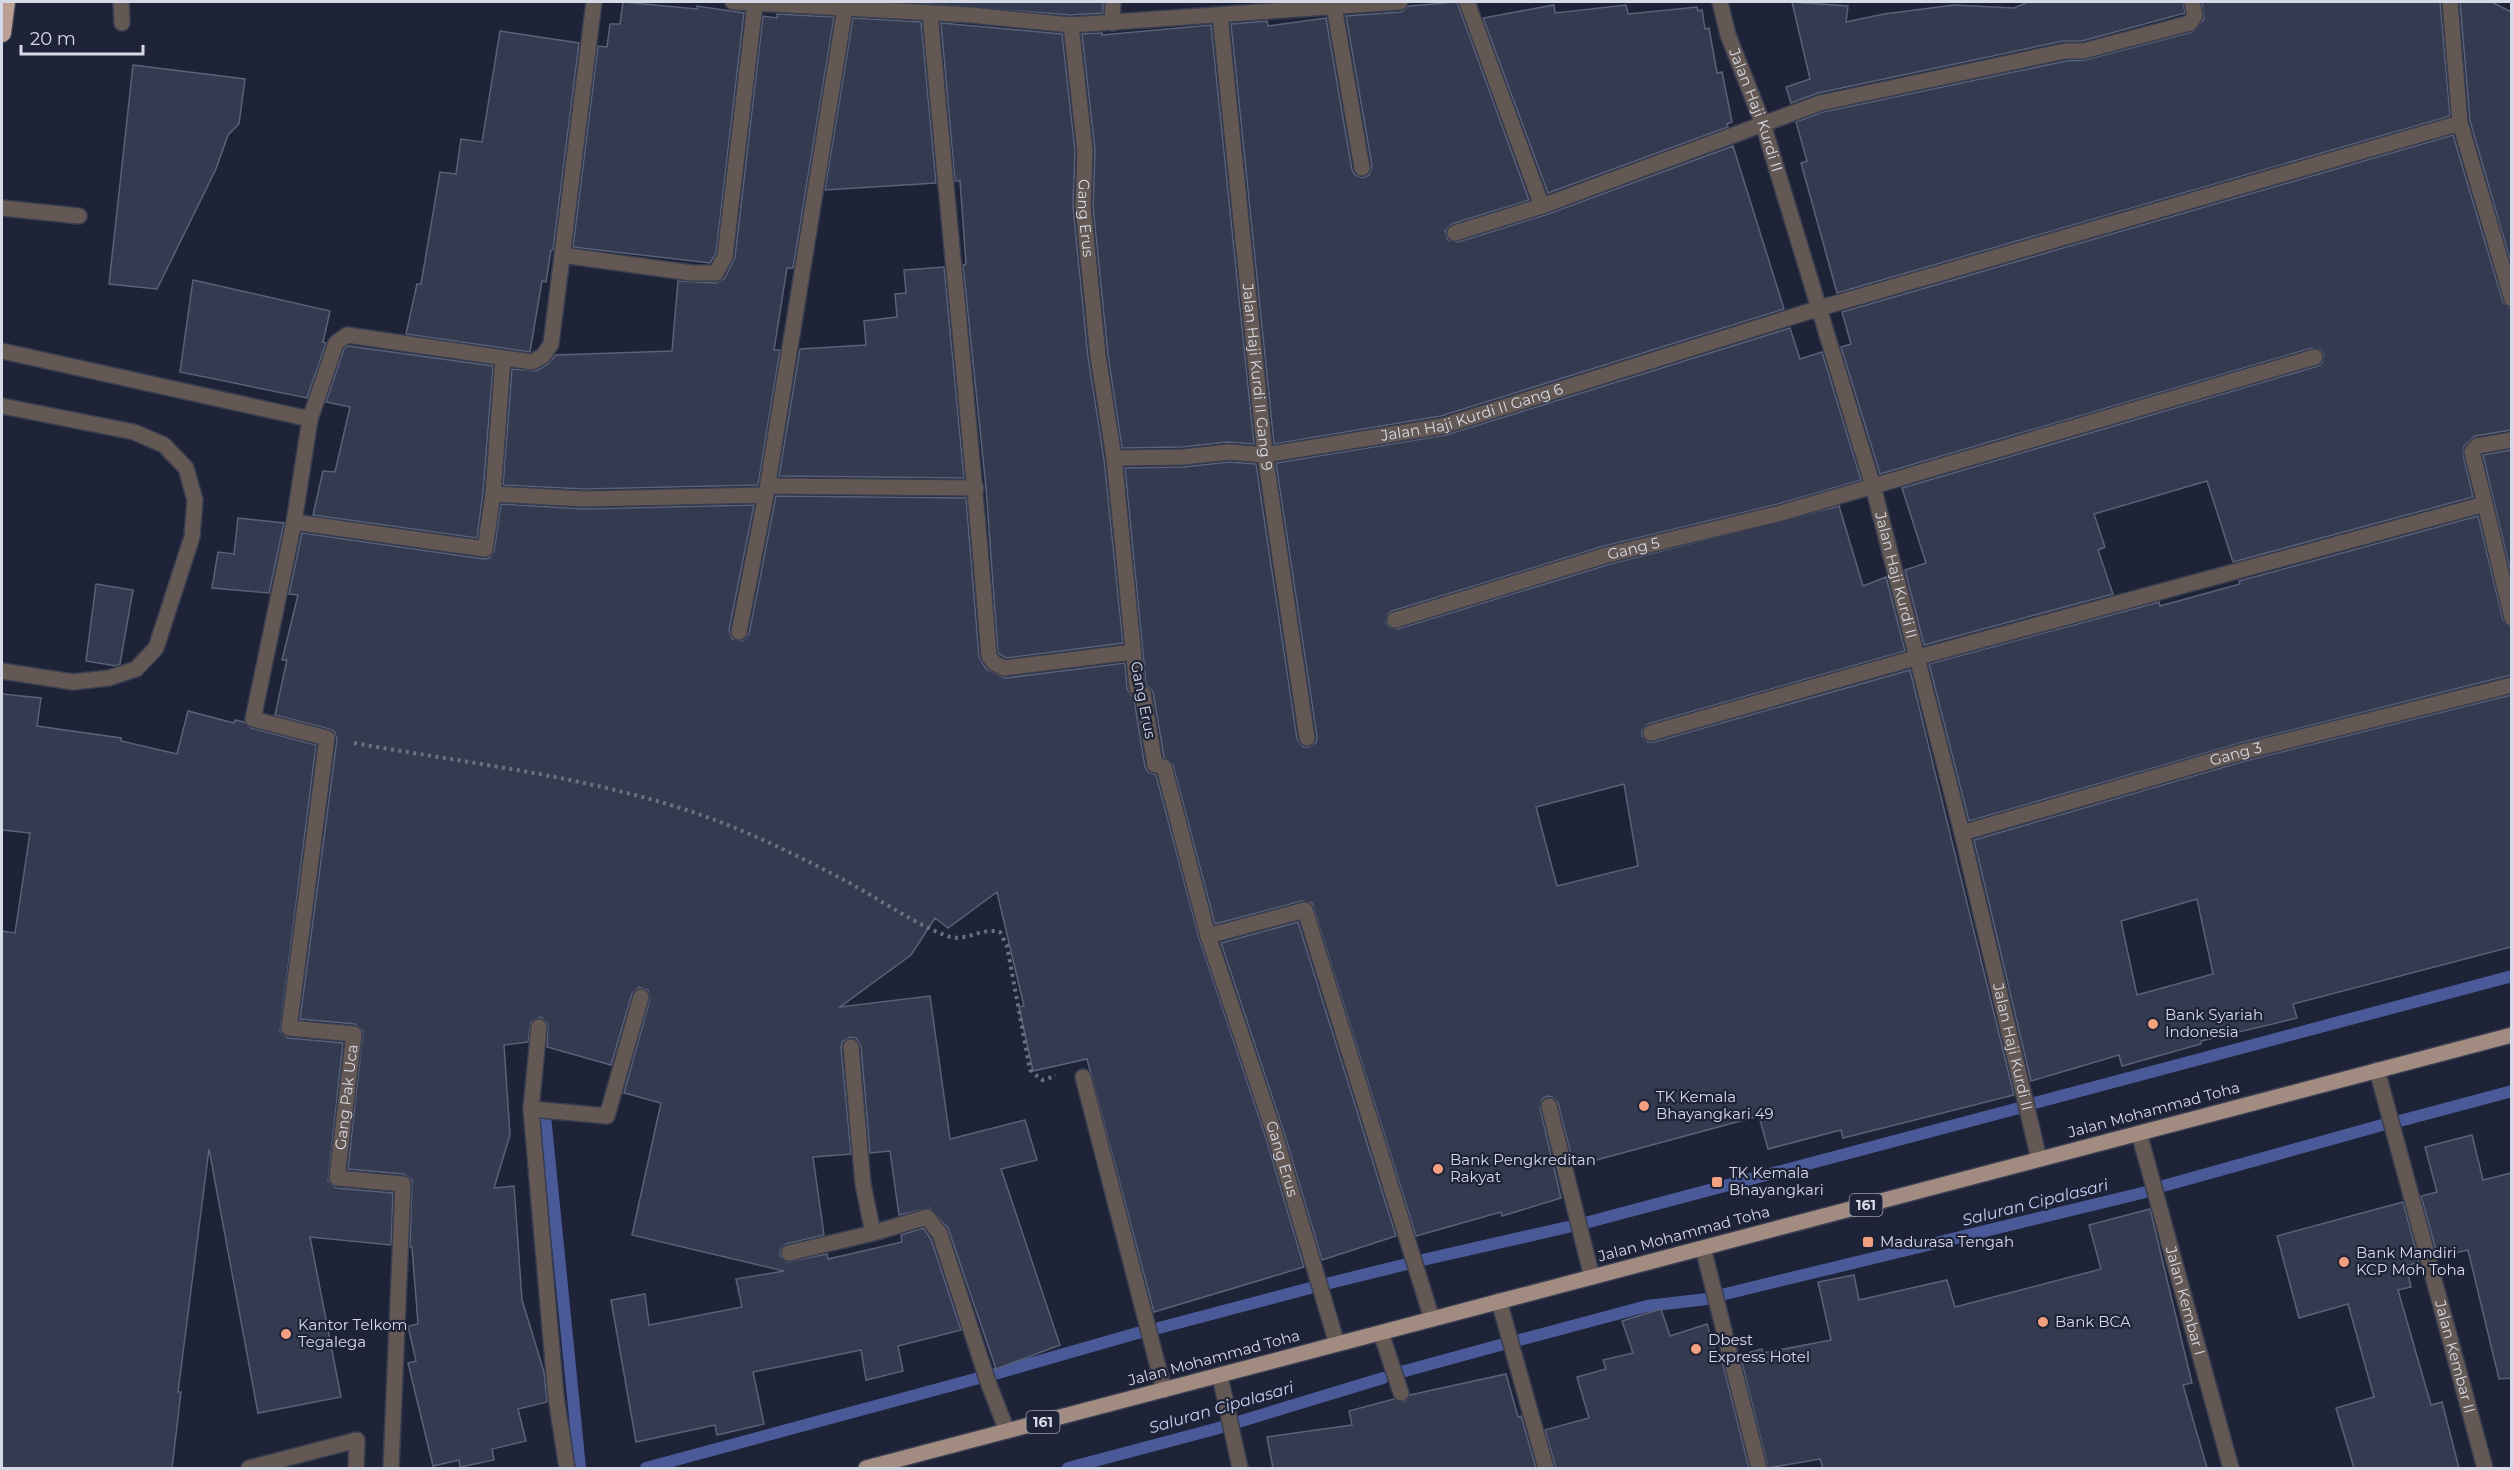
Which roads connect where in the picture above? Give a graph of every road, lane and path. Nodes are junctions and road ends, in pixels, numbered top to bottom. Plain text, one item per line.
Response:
1 (6, 2) edge
2 (121, 2) edge
3 (594, 2) edge
4 (733, 2) edge
5 (1113, 2) edge
6 (1400, 2) edge
7 (1467, 2) edge
8 (1720, 2) edge
9 (2192, 2) edge
10 (2450, 2) edge
11 (804, 3) edge
12 (755, 4) junction
13 (1334, 6) junction
14 (845, 8) junction
15 (972, 8) edge
16 (930, 13) junction
17 (1220, 15) junction
18 (122, 23) dead end
19 (1112, 23) junction
20 (1071, 25) junction
21 (2, 33) edge
22 (2460, 123) junction
23 (1763, 124) junction
24 (1362, 168) dead end
25 (1542, 206) junction
26 (2, 208) edge
27 (79, 216) dead end
28 (1455, 233) dead end
29 (562, 255) junction
30 (2511, 299) edge
31 (1820, 308) junction
32 (2, 351) edge
33 (2314, 357) dead end
34 (503, 358) junction
35 (2, 406) edge
36 (310, 419) junction
37 (2511, 440) edge
38 (1265, 455) junction
39 (1114, 458) junction
40 (1873, 486) junction
41 (976, 488) junction
42 (767, 490) junction
43 (493, 494) junction
44 (2486, 504) junction
45 (294, 522) junction
46 (2511, 618) edge
47 (1395, 620) dead end
48 (739, 632) dead end
49 (1133, 652) junction
50 (1915, 658) junction
51 (2, 671) edge
52 (2511, 685) edge
53 (1651, 733) dead end
54 (327, 738) junction
55 (1306, 738) dead end
56 (1962, 833) junction
57 (1208, 936) junction
58 (641, 997) dead end
59 (539, 1027) dead end
60 (2511, 1035) edge
61 (851, 1047) dead end
62 (2378, 1070) junction
63 (1083, 1077) joint
64 (1549, 1106) dead end
65 (531, 1109) junction
66 (2139, 1133) junction
67 (2039, 1159) junction
68 (873, 1233) junction
69 (1703, 1248) junction
70 (789, 1253) dead end
71 (1592, 1277) junction
72 (1499, 1301) junction
73 (1432, 1319) junction
74 (1381, 1333) junction
75 (1337, 1344) junction
76 (1220, 1376) junction
77 (1164, 1390) junction
78 (1401, 1393) dead end
79 (1007, 1431) junction
80 (249, 1468) edge
81 (356, 1468) edge
82 (392, 1468) edge
83 (567, 1468) edge
84 (866, 1468) edge
85 (1240, 1468) edge
86 (1546, 1468) edge
87 (1759, 1468) edge
88 (2231, 1468) edge
89 (2485, 1468) edge

1 - 21 highway
2 - 18 street
3 - 29 street
4 - 12 street
5 - 19 street
6 - 13 street
7 - 25 street
8 - 23 street, Jalan Haji Kurdi II
9 - 23 street
10 - 22 street
11 - 12 street
11 - 14 street
12 - 29 street
13 - 17 street
13 - 24 street
14 - 16 street
14 - 42 street
15 - 16 street
15 - 20 street
16 - 41 street
17 - 19 street
17 - 38 street, Jalan Haji Kurdi II Gang 9
19 - 20 street
20 - 39 street, Gang Erus
22 - 30 street
22 - 31 street, Jalan Haji Kurdi II Gang 6
23 - 25 street
23 - 31 street, Jalan Haji Kurdi II
25 - 28 street
26 - 27 street
29 - 34 street
31 - 38 street, Jalan Haji Kurdi II Gang 6
31 - 40 street, Jalan Haji Kurdi II
32 - 36 street
33 - 40 street, Gang 5
34 - 36 street
34 - 43 street
35 - 51 street
36 - 45 street
37 - 44 street
38 - 39 street, Jalan Haji Kurdi II Gang 6
38 - 55 street, Jalan Haji Kurdi II Gang 9
39 - 49 street, Gang Erus
40 - 47 street, Gang 5
40 - 50 street, Jalan Haji Kurdi II
41 - 42 street
41 - 49 street
42 - 43 street
42 - 48 street
43 - 45 street
44 - 46 street
44 - 50 street
45 - 54 street
49 - 57 street, Gang Erus
50 - 53 street
50 - 56 street, Jalan Haji Kurdi II
52 - 56 street, Gang 3
54 - 63 path
54 - 82 street, Gang Pak Uca
56 - 67 street, Jalan Haji Kurdi II
57 - 73 street
57 - 75 street, Gang Erus
58 - 65 street
59 - 65 street
60 - 62 main road, Jalan Mohammad Toha / 161
61 - 68 street
62 - 66 main road, Jalan Mohammad Toha / 161
62 - 89 street, Jalan Kembar II
63 - 77 street
64 - 71 street
65 - 83 street
66 - 67 main road, Jalan Mohammad Toha / 161
66 - 88 street, Jalan Kembar I
67 - 69 main road, Jalan Mohammad Toha / 161
68 - 70 street
68 - 79 street
69 - 71 main road, Jalan Mohammad Toha / 161
69 - 87 street
71 - 72 main road, Jalan Mohammad Toha / 161
72 - 73 main road, Jalan Mohammad Toha / 161
72 - 86 street
73 - 74 main road, Jalan Mohammad Toha / 161
74 - 75 main road, Jalan Mohammad Toha / 161
74 - 78 street
75 - 76 main road, Jalan Mohammad Toha / 161
76 - 77 main road, Jalan Mohammad Toha / 161
76 - 85 street
77 - 79 main road, Jalan Mohammad Toha / 161
79 - 84 main road, Jalan Mohammad Toha / 161
80 - 81 street

